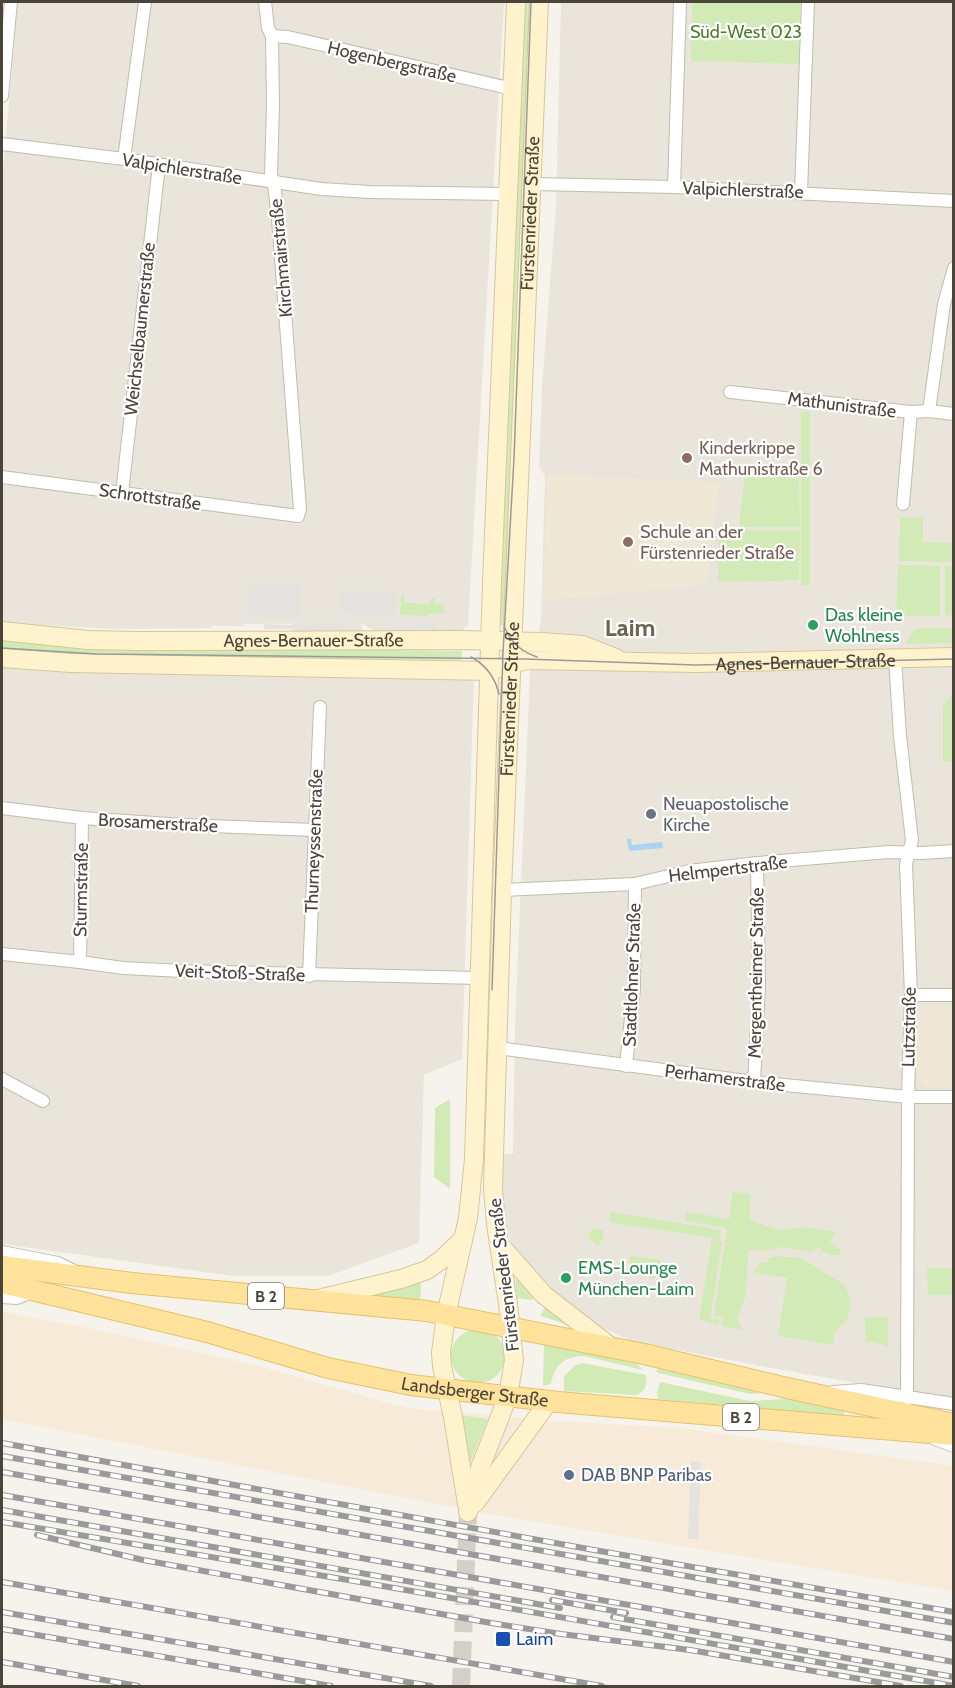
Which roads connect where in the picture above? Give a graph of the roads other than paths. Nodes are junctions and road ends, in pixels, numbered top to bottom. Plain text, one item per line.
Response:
1 (11, 2) edge
2 (145, 2) edge
3 (265, 2) edge
4 (516, 2) edge
5 (539, 2) edge
6 (680, 2) edge
7 (808, 2) edge
8 (272, 36) junction
9 (513, 89) junction
10 (2, 96) edge
11 (2, 144) edge
12 (124, 159) junction
13 (159, 165) junction
14 (274, 183) junction
15 (532, 184) junction
16 (674, 187) junction
17 (801, 193) junction
18 (500, 194) junction
19 (954, 201) edge
20 (954, 268) edge
21 (730, 392) dead end
22 (929, 411) junction
23 (911, 412) junction
24 (954, 414) edge
25 (2, 477) edge
26 (122, 493) junction
27 (903, 504) dead end
28 (298, 516) joint
29 (2, 631) edge
30 (491, 640) junction
31 (513, 641) junction
32 (954, 657) edge
33 (2, 658) edge
34 (895, 658) junction
35 (623, 661) junction
36 (512, 663) junction
37 (489, 671) junction
38 (320, 706) dead end
39 (2, 808) edge
40 (82, 819) junction
41 (315, 830) junction
42 (954, 851) edge
43 (909, 853) junction
44 (757, 863) junction
45 (635, 884) junction
46 (502, 890) junction
47 (2, 954) edge
48 (80, 962) junction
49 (309, 976) junction
50 (480, 978) junction
51 (911, 995) junction
52 (954, 995) edge
53 (498, 1048) junction
54 (626, 1066) junction
55 (2, 1079) edge
56 (754, 1082) junction
57 (908, 1097) junction
58 (954, 1097) edge
59 (43, 1101) dead end
60 (463, 1239) junction
61 (499, 1245) junction
62 (2, 1252) edge
63 (2, 1266) edge
64 (87, 1277) junction
65 (2, 1283) edge
66 (36, 1290) junction
67 (2, 1297) edge
68 (312, 1301) junction
69 (446, 1315) junction
70 (511, 1327) junction
71 (611, 1347) junction
72 (446, 1390) junction
73 (808, 1393) junction
74 (508, 1396) junction
75 (907, 1398) junction
76 (549, 1401) junction
77 (954, 1404) edge
78 (954, 1424) edge
79 (922, 1434) junction
80 (954, 1435) edge
81 (954, 1446) edge
82 (468, 1512) junction

1 - 10 street
2 - 12 street
3 - 8 street, Kirchmairstraße
4 - 9 main road, Fürstenrieder Straße
5 - 15 main road, Fürstenrieder Straße
6 - 16 street
7 - 17 street
8 - 9 street, Hogenbergstraße
8 - 14 street, Kirchmairstraße
9 - 18 main road, Fürstenrieder Straße
11 - 12 street, Valpichlerstraße
12 - 13 street, Valpichlerstraße
13 - 14 street, Valpichlerstraße
13 - 26 street, Weichselbaumerstraße
14 - 18 street, Valpichlerstraße
14 - 28 street, Kirchmairstraße
15 - 16 street, Valpichlerstraße
15 - 31 main road, Fürstenrieder Straße
16 - 17 street, Valpichlerstraße
17 - 19 street, Valpichlerstraße
18 - 30 main road, Fürstenrieder Straße
20 - 22 street
21 - 23 street, Mathunistraße
22 - 23 street, Mathunistraße
22 - 24 street, Mathunistraße
23 - 27 street
25 - 26 street, Schrottstraße
26 - 28 street, Schrottstraße
29 - 30 main road, Agnes-Bernauer-Straße
30 - 31 main road, Agnes-Bernauer-Straße
30 - 37 main road, Fürstenrieder Straße
31 - 35 main road, Agnes-Bernauer-Straße
31 - 36 main road, Fürstenrieder Straße
32 - 34 main road, Agnes-Bernauer-Straße
33 - 37 main road, Agnes-Bernauer-Straße
34 - 35 main road, Agnes-Bernauer-Straße
34 - 43 street, Lutzstraße
35 - 36 main road, Agnes-Bernauer-Straße
36 - 37 main road, Agnes-Bernauer-Straße
36 - 46 main road, Fürstenrieder Straße
37 - 50 main road, Fürstenrieder Straße
38 - 41 street, Thurneyssenstraße
39 - 40 street, Brosamerstraße
40 - 41 street, Brosamerstraße
40 - 48 street, Sturmstraße
41 - 49 street, Thurneyssenstraße
42 - 43 street, Helmpertstraße
43 - 44 street, Helmpertstraße
43 - 51 street, Lutzstraße
44 - 45 street, Helmpertstraße
44 - 56 street, Mergentheimer Straße
45 - 46 street, Helmpertstraße
45 - 54 street, Stadtlohner Straße
46 - 53 main road, Fürstenrieder Straße
47 - 48 street, Veit-Stoß-Straße
48 - 49 street, Veit-Stoß-Straße
49 - 50 street, Veit-Stoß-Straße
50 - 60 main road, Fürstenrieder Straße
51 - 52 street
51 - 57 street, Lutzstraße
53 - 54 street, Perhamerstraße
53 - 61 main road, Fürstenrieder Straße
54 - 56 street, Perhamerstraße
55 - 59 street
56 - 57 street, Perhamerstraße
57 - 58 street, Perhamerstraße
57 - 75 street, Lutzstraße
60 - 68 main road
60 - 69 main road, Fürstenrieder Straße
61 - 70 main road, Fürstenrieder Straße
61 - 71 main road
62 - 64 street
63 - 64 main road, B 2
64 - 68 main road, B 2
65 - 66 main road, Landsberger Straße / B 2
66 - 67 street, Landsberger Straße
66 - 72 main road, Landsberger Straße / B 2
68 - 69 main road, B 2
69 - 70 main road, B 2
69 - 72 main road, Fürstenrieder Straße
70 - 71 main road, B 2
70 - 74 main road, Fürstenrieder Straße
71 - 73 main road, B 2
72 - 74 main road, Landsberger Straße / B 2
72 - 82 main road, Fürstenrieder Straße
73 - 75 street
73 - 78 main road, B 2
74 - 76 main road, Landsberger Straße / B 2
74 - 82 main road, Fürstenrieder Straße
75 - 77 street
76 - 79 main road, Landsberger Straße / B 2
76 - 82 main road
79 - 80 main road, Landsberger Straße / B 2
79 - 81 street, Landsberger Straße

